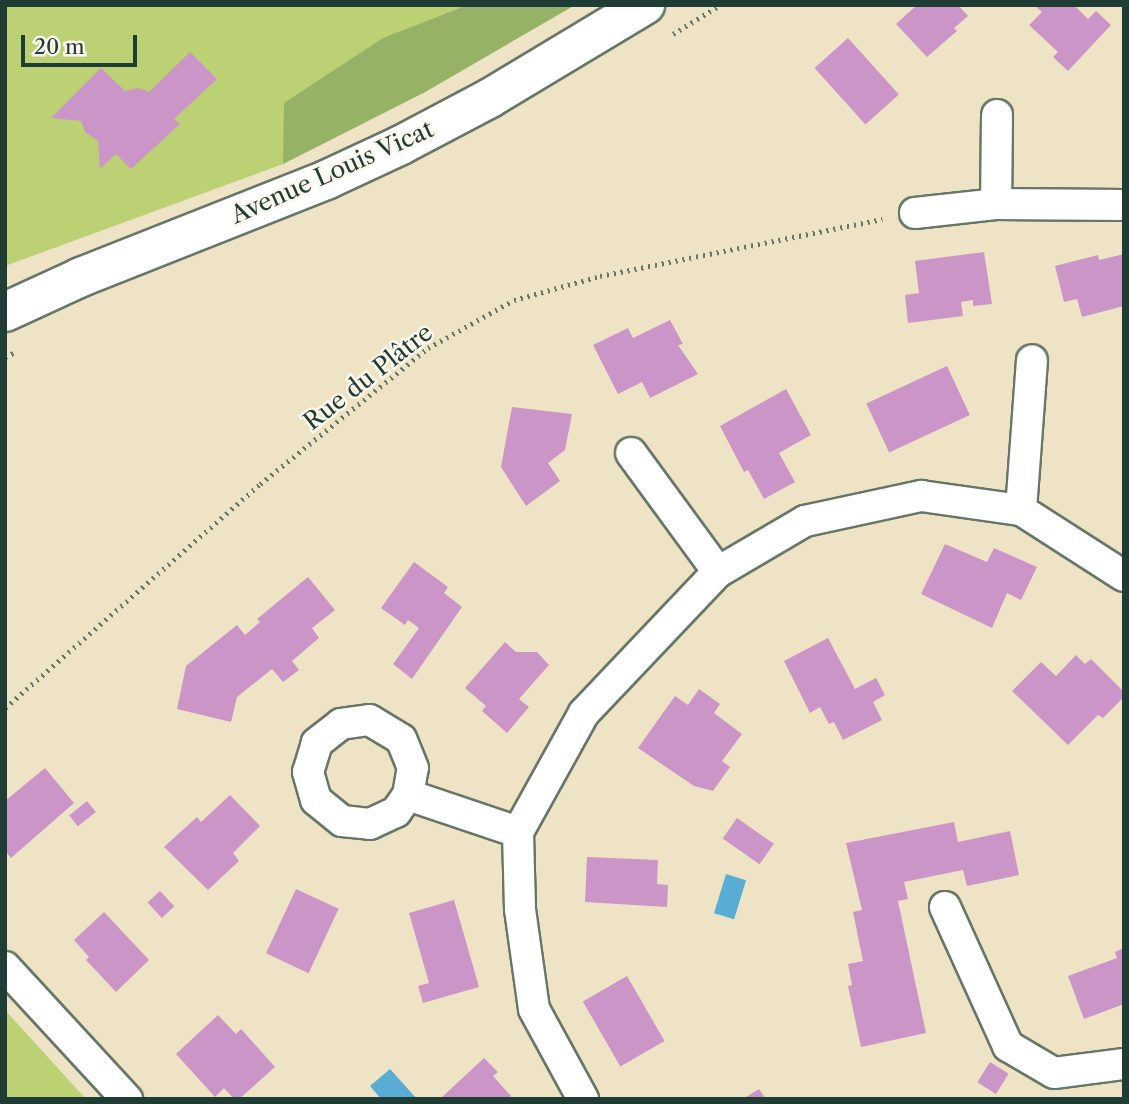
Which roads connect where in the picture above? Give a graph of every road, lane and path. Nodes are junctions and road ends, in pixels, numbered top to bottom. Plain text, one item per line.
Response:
1 (645, 5) edge
2 (997, 115) dead end
3 (996, 204) junction
4 (1124, 205) edge
5 (915, 213) joint
6 (5, 312) edge
7 (1032, 360) dead end
8 (631, 453) dead end
9 (1021, 510) junction
10 (718, 572) junction
11 (1124, 576) edge
12 (5, 708) edge
13 (408, 795) dead end
14 (518, 832) junction
15 (945, 907) dead end
16 (5, 967) edge
17 (1124, 1064) edge
18 (127, 1099) edge
19 (583, 1099) edge

1 - 6 main road, Avenue Louis Vicat
2 - 3 street
3 - 4 street
3 - 5 street
5 - 12 path, Rue du Plâtre
7 - 9 street
8 - 10 street
9 - 10 street
9 - 11 street
10 - 14 street
13 - 14 street
14 - 19 street
15 - 17 street
16 - 18 street

